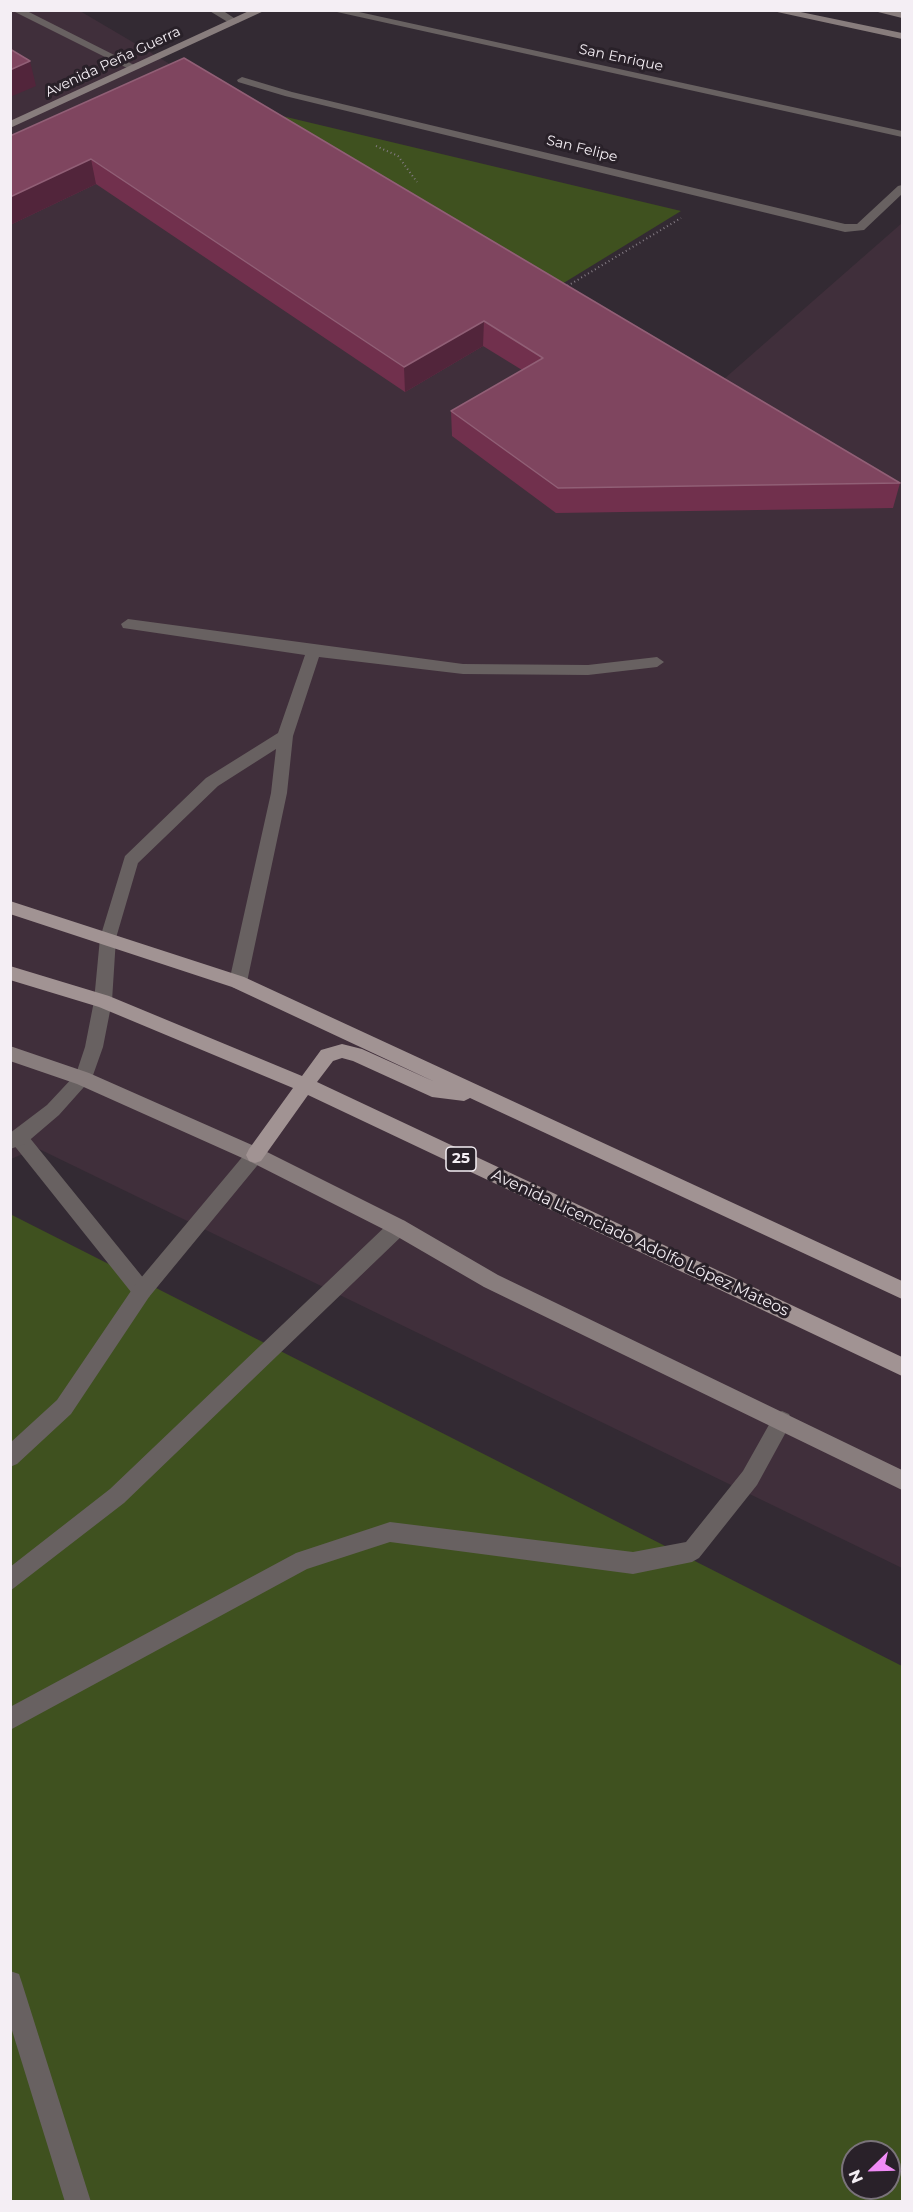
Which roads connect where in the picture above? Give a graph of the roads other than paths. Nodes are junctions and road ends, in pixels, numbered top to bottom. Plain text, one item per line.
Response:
1 (16, 10) edge
2 (213, 10) edge
3 (261, 10) edge
4 (333, 10) edge
5 (773, 10) edge
6 (882, 10) edge
7 (903, 15) edge
8 (235, 22) junction
9 (903, 36) edge
10 (135, 68) junction
11 (242, 80) dead end
12 (10, 125) edge
13 (903, 134) edge
14 (903, 188) edge
15 (128, 624) dead end
16 (314, 651) junction
17 (657, 663) dead end
18 (285, 736) junction
19 (10, 907) edge
20 (108, 938) junction
21 (10, 973) edge
22 (238, 982) junction
23 (103, 1001) junction
24 (10, 1053) edge
25 (84, 1078) junction
26 (305, 1085) junction
27 (480, 1095) junction
28 (15, 1139) edge
29 (255, 1155) junction
30 (398, 1227) junction
31 (903, 1290) edge
32 (142, 1292) junction
33 (903, 1367) edge
34 (782, 1421) junction
35 (10, 1457) edge
36 (903, 1480) edge
37 (10, 1581) edge
38 (10, 1719) edge
39 (10, 1983) edge
40 (78, 2202) edge

1 - 10 street
2 - 8 street
3 - 8 street, Avenida Peña Guerra
4 - 13 street, San Enrique
5 - 9 street
6 - 7 street
8 - 10 street, Avenida Peña Guerra
10 - 12 street, Avenida Peña Guerra
11 - 14 street, San Felipe
15 - 16 street
16 - 17 street
16 - 18 street
18 - 20 street
18 - 22 street
19 - 20 main road
20 - 22 main road
20 - 23 street
21 - 23 main road, Avenida Licenciado Adolfo López Mateos / 25
22 - 27 main road
23 - 25 street
23 - 26 main road, Avenida Licenciado Adolfo López Mateos / 25
24 - 25 street
25 - 28 street
25 - 29 street
26 - 27 main road
26 - 29 main road
26 - 33 main road, Avenida Licenciado Adolfo López Mateos / 25
27 - 31 main road
28 - 32 street
29 - 30 street
29 - 32 street
30 - 34 street
30 - 37 street
32 - 35 street
34 - 36 street
34 - 38 street
39 - 40 street

